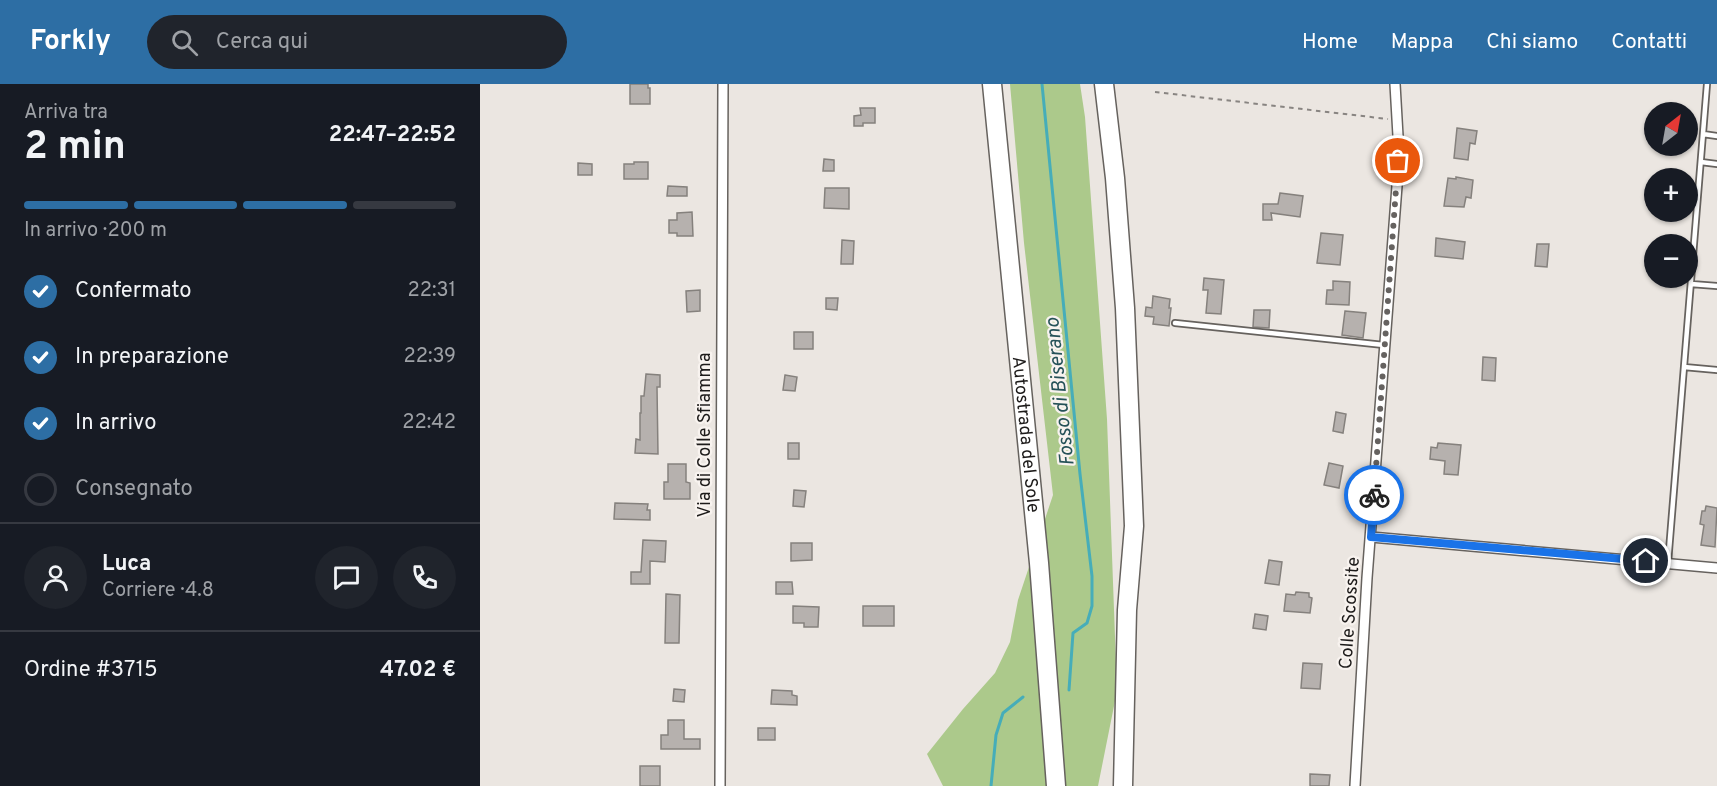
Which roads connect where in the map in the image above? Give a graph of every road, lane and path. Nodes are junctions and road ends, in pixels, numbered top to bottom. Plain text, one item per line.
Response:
1 (723, 84) edge
2 (992, 84) edge
3 (1104, 84) edge
4 (1395, 84) edge
5 (1707, 84) edge
6 (1155, 92) dead end
7 (1397, 120) junction
8 (1703, 134) junction
9 (1717, 136) edge
10 (1701, 162) junction
11 (1717, 164) edge
12 (1695, 234) edge
13 (1698, 285) edge
14 (1717, 286) edge
15 (1691, 288) edge
16 (1175, 323) dead end
17 (1386, 345) junction
18 (1684, 367) junction
19 (1717, 370) edge
20 (1371, 537) junction
21 (1667, 563) junction
22 (1717, 568) edge
23 (720, 786) edge
24 (1056, 786) edge
25 (1123, 786) edge
26 (1355, 786) edge

1 - 23 street, Via di Colle Sfiamma
2 - 24 highway, Autostrada del Sole
3 - 25 highway
4 - 7 street, Colle Scossite
5 - 8 lane
6 - 7 path
7 - 17 street, Colle Scossite
8 - 9 lane
8 - 10 lane
10 - 11 lane
10 - 12 lane
13 - 14 lane
15 - 18 lane
16 - 17 lane
17 - 20 street, Colle Scossite
18 - 19 lane
18 - 21 lane
20 - 21 street
20 - 26 street, Colle Scossite
21 - 22 street

